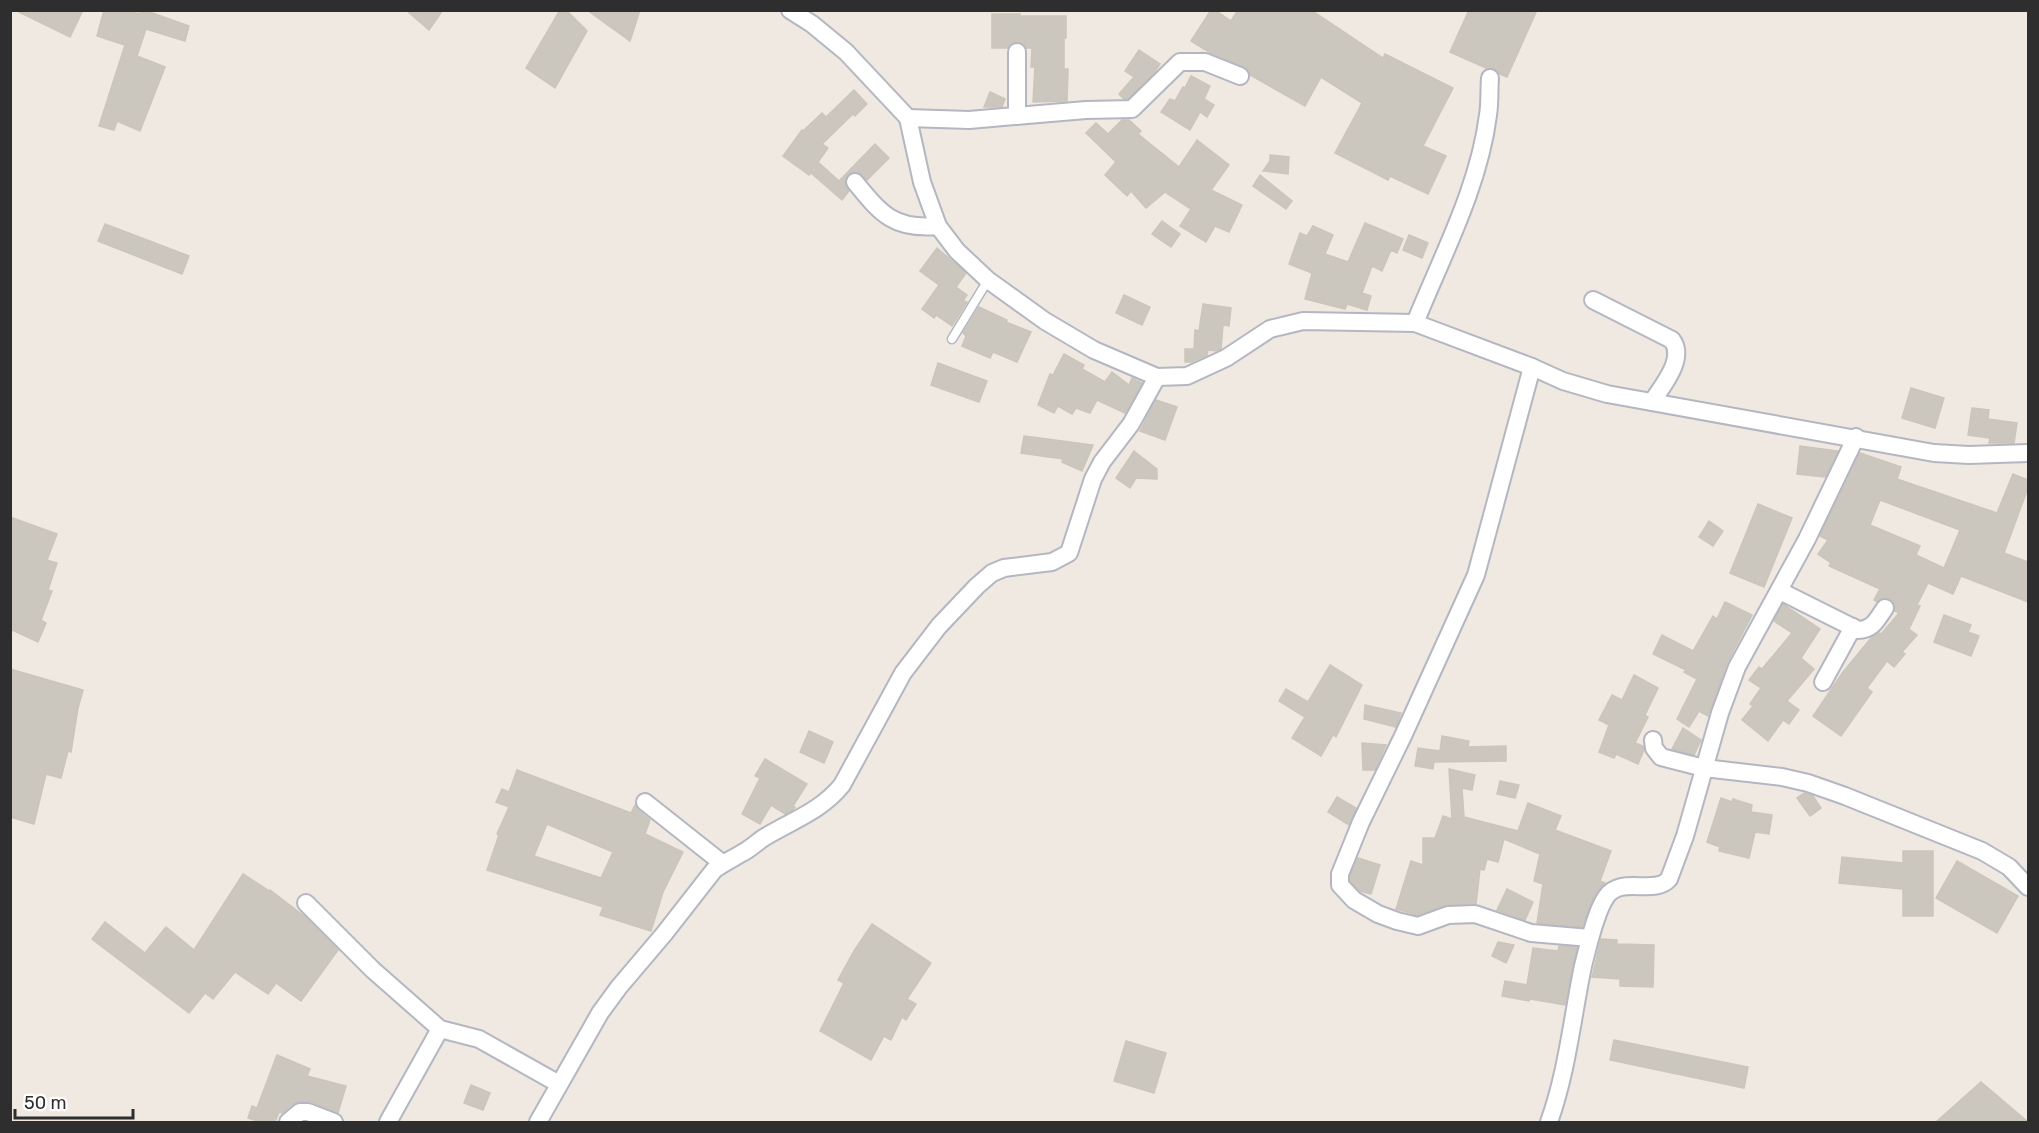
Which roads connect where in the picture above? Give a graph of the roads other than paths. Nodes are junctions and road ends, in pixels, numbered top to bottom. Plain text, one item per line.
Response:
1 (790, 10) edge
2 (1017, 52) dead end
3 (1240, 76) dead end
4 (1490, 78) dead end
5 (1017, 116) junction
6 (908, 118) junction
7 (855, 182) dead end
8 (938, 226) junction
9 (988, 280) junction
10 (1593, 300) dead end
11 (1416, 323) junction
12 (952, 339) dead end
13 (1532, 367) junction
14 (1156, 377) junction
15 (1652, 402) junction
16 (1856, 437) junction
17 (2028, 453) edge
18 (1780, 591) junction
19 (1885, 608) dead end
20 (1853, 627) junction
21 (1823, 682) dead end
22 (1653, 740) dead end
23 (1704, 768) junction
24 (645, 802) dead end
25 (722, 863) junction
26 (2028, 887) edge
27 (306, 903) dead end
28 (1590, 938) junction
29 (440, 1029) junction
30 (559, 1084) junction
31 (288, 1122) edge
32 (334, 1122) edge
33 (388, 1122) edge
34 (538, 1122) edge
35 (1549, 1122) edge

1 - 6 street
2 - 5 street
3 - 5 street
4 - 11 street
5 - 6 street
6 - 8 street
7 - 8 street
8 - 9 street
9 - 12 lane
9 - 14 street
10 - 15 street
11 - 13 street
11 - 14 street
13 - 15 street
13 - 28 street
14 - 25 street
15 - 16 street
16 - 17 street
16 - 18 street
18 - 20 street
18 - 23 street
19 - 20 street
20 - 21 street
22 - 23 street
23 - 26 street
23 - 28 street
24 - 25 street
25 - 30 street
27 - 29 street
28 - 35 street
29 - 30 street
29 - 33 street
30 - 34 street
31 - 32 street

